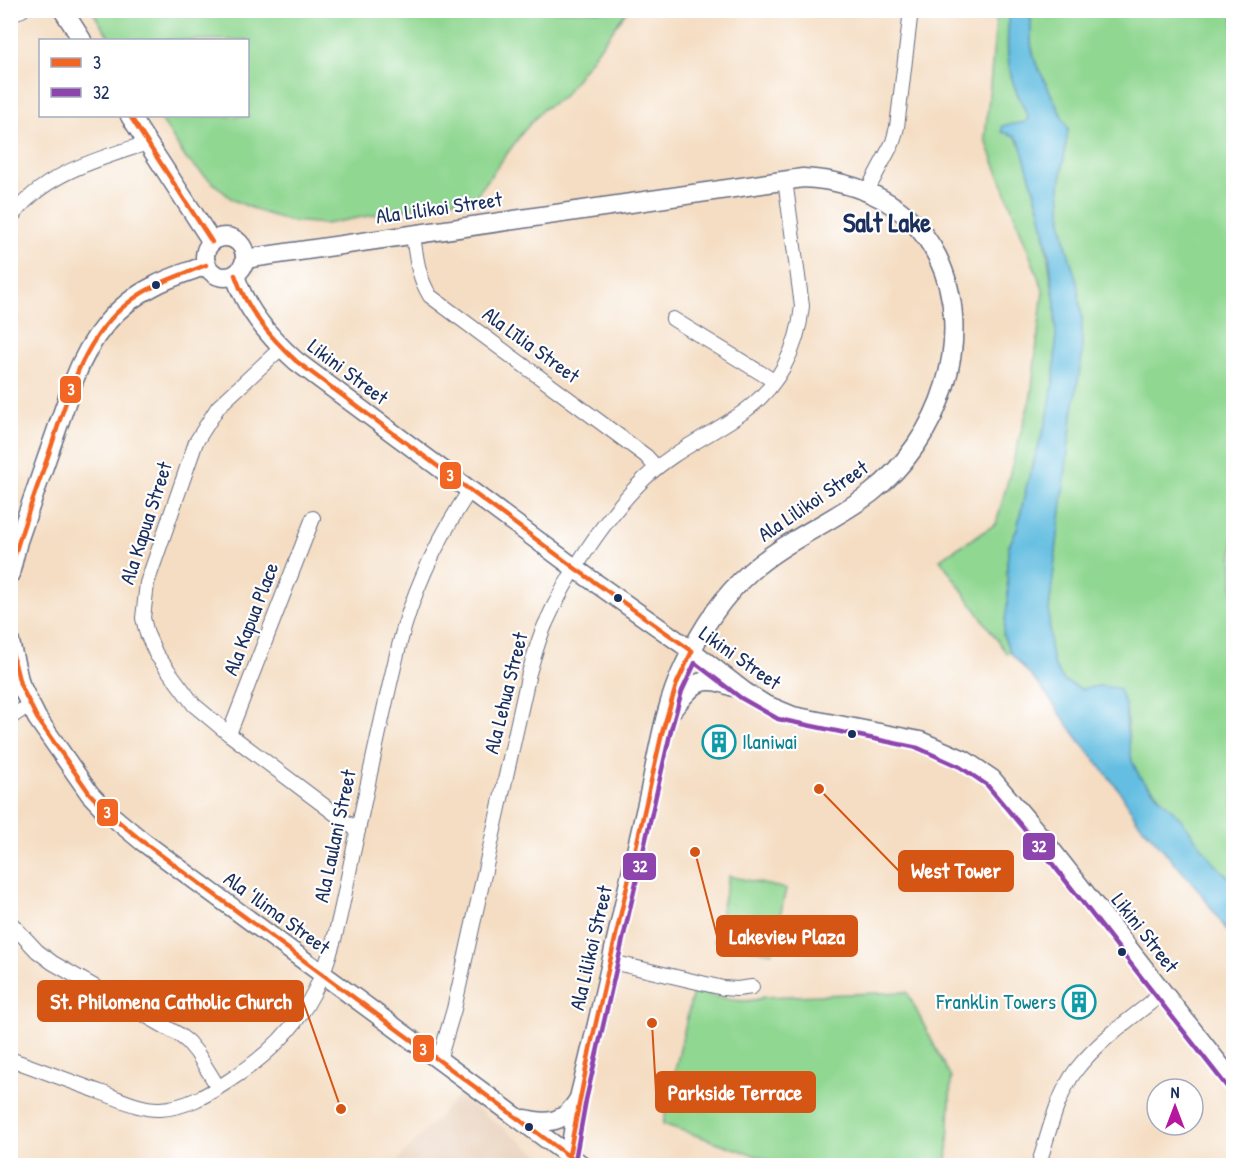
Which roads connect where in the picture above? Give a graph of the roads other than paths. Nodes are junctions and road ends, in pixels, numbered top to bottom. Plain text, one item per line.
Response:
1 (22, 10) edge
2 (63, 10) edge
3 (911, 10) edge
4 (10, 15) edge
5 (81, 39) edge
6 (131, 117) edge
7 (147, 143) junction
8 (785, 180) junction
9 (867, 191) junction
10 (10, 219) edge
11 (413, 235) junction
12 (212, 242) junction
13 (245, 259) junction
14 (206, 265) junction
15 (235, 275) junction
16 (674, 319) dead end
17 (281, 348) junction
18 (774, 381) junction
19 (656, 467) junction
20 (470, 490) junction
21 (313, 518) dead end
22 (576, 569) junction
23 (10, 574) edge
24 (10, 642) edge
25 (692, 651) junction
26 (745, 693) junction
27 (29, 705) junction
28 (10, 718) edge
29 (666, 718) junction
30 (229, 734) junction
31 (358, 831) junction
32 (10, 922) edge
33 (612, 962) junction
34 (322, 974) junction
35 (752, 987) dead end
36 (1163, 993) junction
37 (10, 1059) edge
38 (439, 1060) junction
39 (1233, 1083) edge
40 (218, 1088) junction
41 (579, 1098) junction
42 (518, 1117) junction
43 (573, 1162) edge
44 (1038, 1166) edge

1 - 4 street
2 - 5 street
3 - 9 street
6 - 7 street
7 - 10 street
7 - 12 street
8 - 9 street, Ala Lilikoi Street
8 - 11 street, Ala Lilikoi Street
8 - 18 street, Ala Lehua Street
9 - 25 street, Ala Lilikoi Street
11 - 13 street, Ala Lilikoi Street
11 - 19 street, Ala Līlia Street
12 - 13 street
12 - 14 street
13 - 15 street
14 - 15 street
14 - 23 street
15 - 17 street, Likini Street
16 - 18 street
17 - 20 street, Likini Street
17 - 30 street, Ala Kapua Street
18 - 19 street, Ala Lehua Street
19 - 22 street, Ala Lehua Street
20 - 22 street, Likini Street
20 - 31 street, Ala Laulani Street
21 - 30 street, Ala Kapua Place
22 - 25 street, Likini Street
22 - 38 street, Ala Lehua Street
24 - 27 street, Ala ʻIlima Street
25 - 26 street, Likini Street
25 - 29 street, Ala Lilikoi Street
26 - 29 street
26 - 36 street, Likini Street
27 - 28 street
27 - 34 street, Ala ʻIlima Street
29 - 33 street, Ala Lilikoi Street
30 - 31 street, Ala Kapua Street
31 - 34 street, Ala Laulani Street
32 - 40 street
33 - 35 street
33 - 41 street, Ala Lilikoi Street
34 - 38 street, Ala ʻIlima Street
34 - 40 street, Ala Laulani Street
36 - 39 street, Likini Street
36 - 44 street
37 - 40 street, Ala Laulani Street
38 - 42 street, Ala ʻIlima Street
41 - 42 street
41 - 43 street, Ala Lilikoi Street
42 - 43 street, Ala ʻIlima Street

